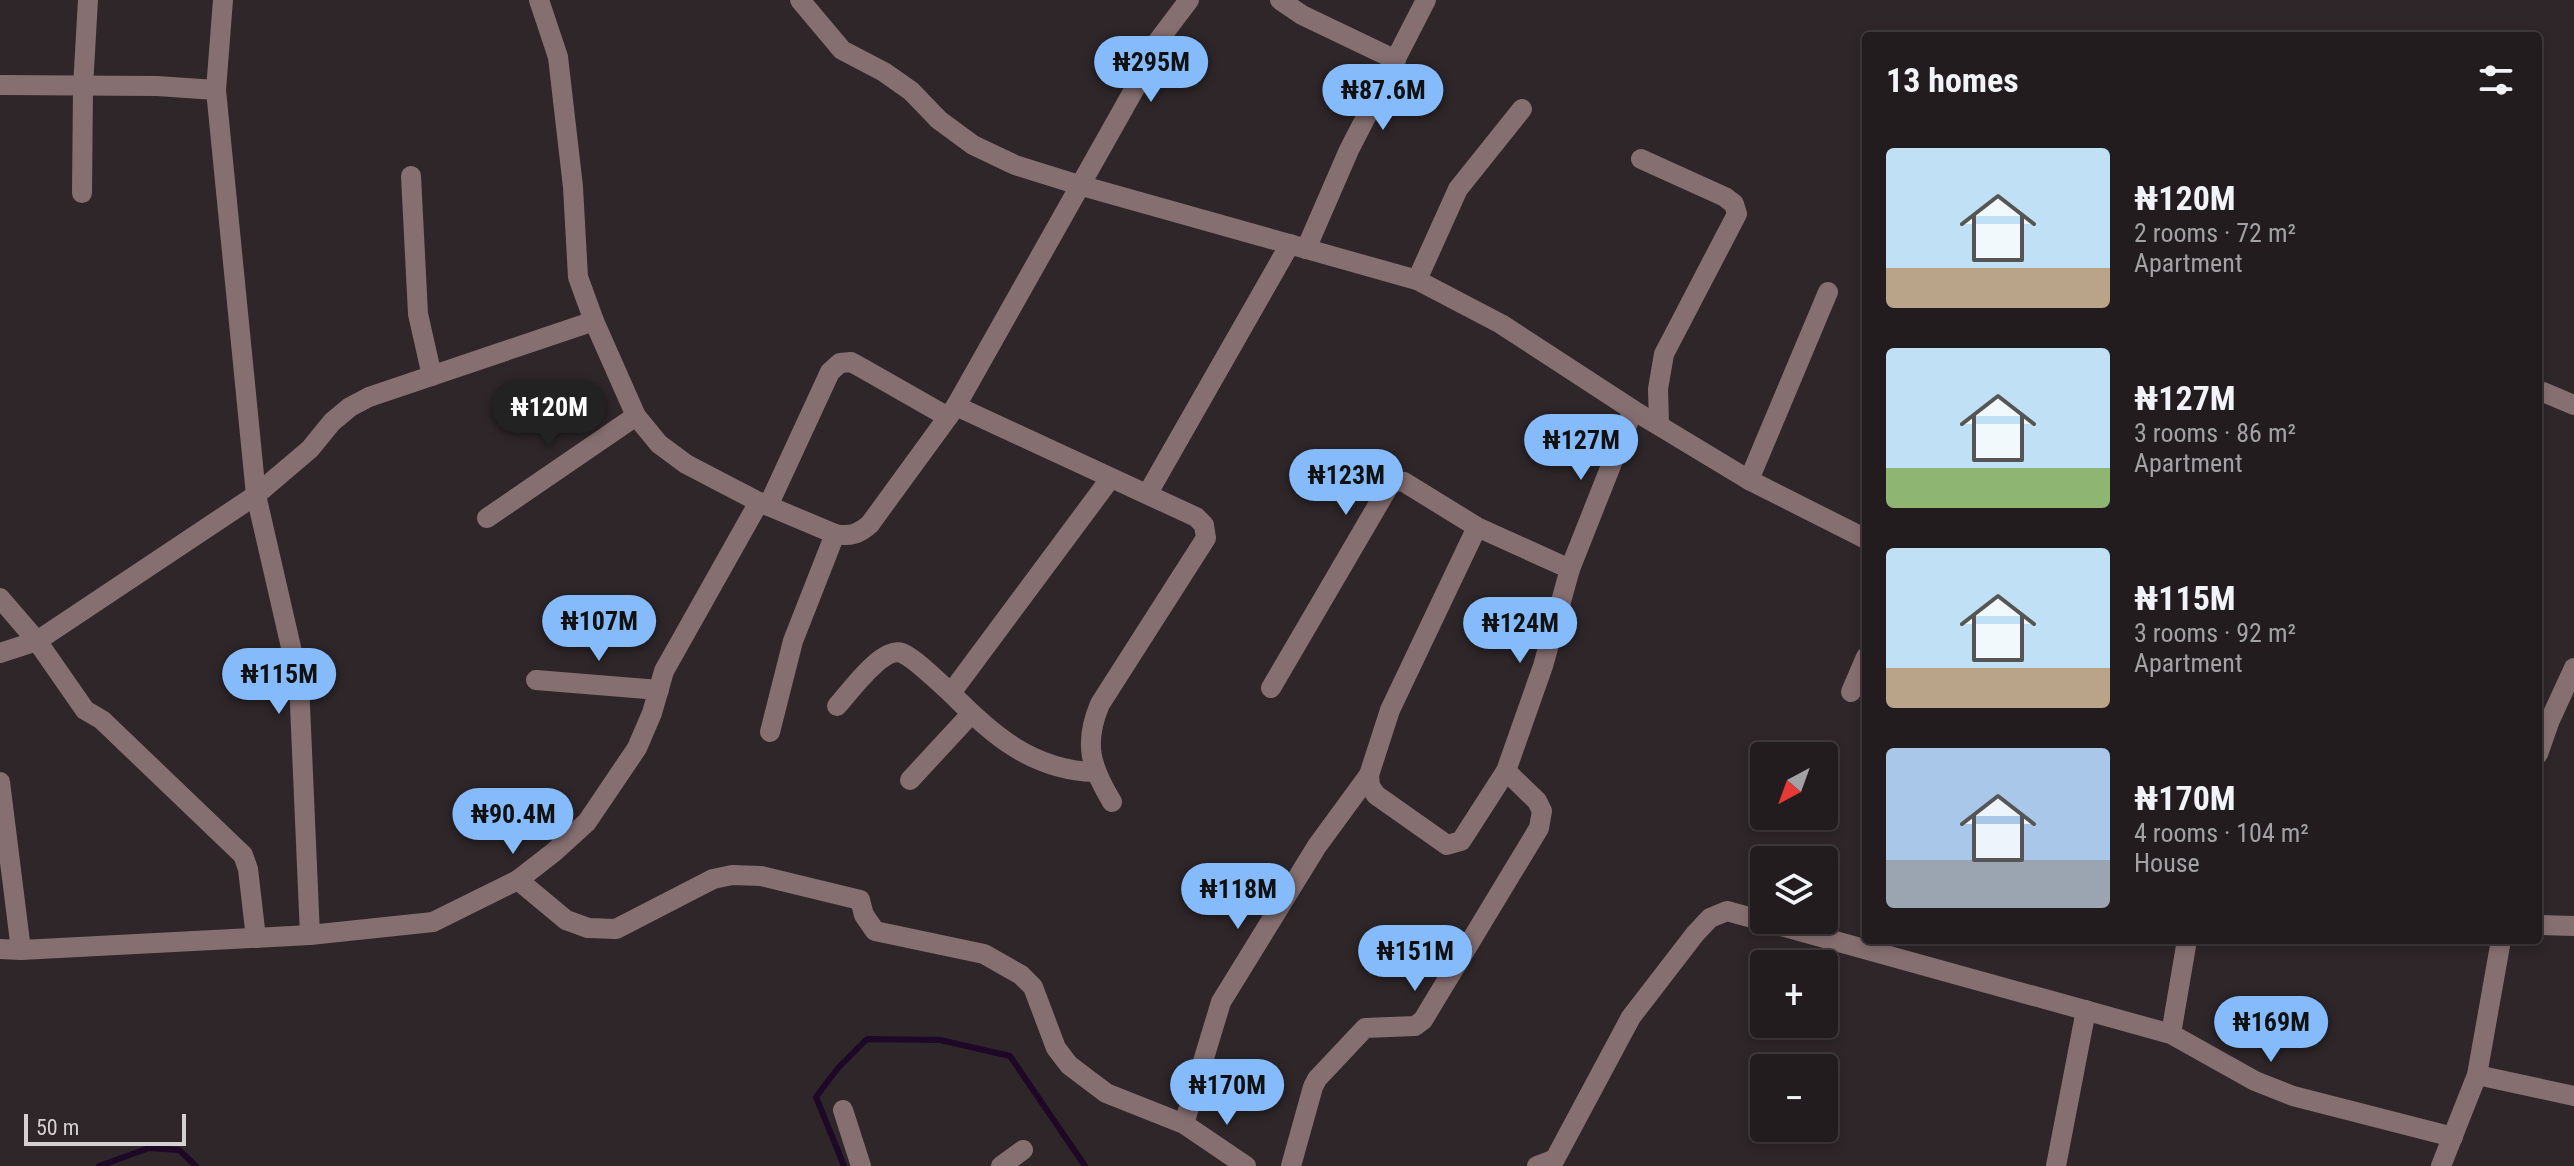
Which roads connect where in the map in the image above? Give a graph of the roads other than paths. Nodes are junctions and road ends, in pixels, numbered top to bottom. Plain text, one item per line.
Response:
1 (88, 0) edge
2 (223, 0) edge
3 (539, 0) edge
4 (800, 0) edge
5 (1189, 0) edge
6 (1280, 0) edge
7 (1426, 0) edge
8 (1396, 60) junction
9 (0, 85) edge
10 (83, 87) junction
11 (216, 90) junction
12 (1522, 109) dead end
13 (1641, 159) dead end
14 (411, 176) dead end
15 (1079, 185) junction
16 (82, 193) dead end
17 (1298, 246) junction
18 (1417, 280) junction
19 (1828, 292) dead end
20 (594, 321) junction
21 (432, 376) junction
22 (2543, 392) dead end
23 (2574, 405) edge
24 (1633, 410) junction
25 (952, 411) junction
26 (636, 416) junction
27 (1659, 424) junction
28 (1110, 479) junction
29 (1749, 480) junction
30 (1148, 493) junction
31 (256, 495) junction
32 (764, 504) junction
33 (487, 518) dead end
34 (1477, 527) junction
35 (835, 534) junction
36 (1862, 537) edge
37 (1570, 569) junction
38 (0, 598) edge
39 (37, 641) junction
40 (0, 653) edge
41 (1862, 666) edge
42 (2574, 668) edge
43 (536, 680) dead end
44 (1271, 688) dead end
45 (659, 690) junction
46 (1851, 692) dead end
47 (951, 693) junction
48 (837, 706) dead end
49 (971, 714) junction
50 (770, 732) dead end
51 (2542, 744) edge
52 (1506, 771) junction
53 (1094, 772) junction
54 (1369, 775) junction
55 (910, 780) dead end
56 (0, 782) edge
57 (1112, 802) dead end
58 (518, 880) junction
59 (2542, 925) edge
60 (2574, 926) edge
61 (310, 935) junction
62 (256, 938) junction
63 (2186, 944) edge
64 (2500, 944) edge
65 (10, 949) edge
66 (2086, 1010) junction
67 (2171, 1034) junction
68 (2477, 1075) junction
69 (2574, 1096) edge
70 (843, 1110) dead end
71 (1184, 1124) junction
72 (2453, 1137) junction
73 (1023, 1150) dead end
74 (1554, 1164) edge
75 (861, 1166) edge
76 (1001, 1166) edge
77 (1246, 1166) edge
78 (1291, 1166) edge
79 (2056, 1166) edge
80 (2441, 1166) edge

1 - 10 street
2 - 11 street
3 - 20 street
4 - 15 street
5 - 15 street
6 - 8 street
7 - 8 street
8 - 17 street
9 - 10 street
10 - 11 street
10 - 16 street
11 - 31 street
12 - 18 street
13 - 27 street
14 - 21 street
15 - 17 street
15 - 25 street
17 - 18 street
17 - 30 street
18 - 24 street
19 - 29 street
20 - 21 street
20 - 26 street
21 - 31 street
22 - 23 street
24 - 27 street
24 - 37 street
25 - 28 street
25 - 32 street
25 - 35 street
26 - 32 street
26 - 33 street
27 - 29 street
28 - 30 street
28 - 47 street
29 - 36 street
30 - 53 street
31 - 39 street
31 - 61 street
32 - 35 street
32 - 45 street
34 - 37 street
34 - 44 street
34 - 54 street
35 - 50 street
37 - 52 street
38 - 39 street
39 - 40 street
39 - 62 street
41 - 46 street
42 - 51 street
43 - 45 street
45 - 58 street
47 - 48 street
47 - 49 street
49 - 53 street
49 - 55 street
52 - 54 street
52 - 78 street
53 - 57 street
54 - 71 street
56 - 65 street
58 - 61 street
58 - 71 street
59 - 60 street
61 - 62 street
62 - 65 street
63 - 67 street
64 - 68 street
66 - 67 street
66 - 74 street
66 - 79 street
67 - 72 street
68 - 69 street
68 - 72 street
70 - 75 street
71 - 77 street
72 - 80 street
73 - 76 street

